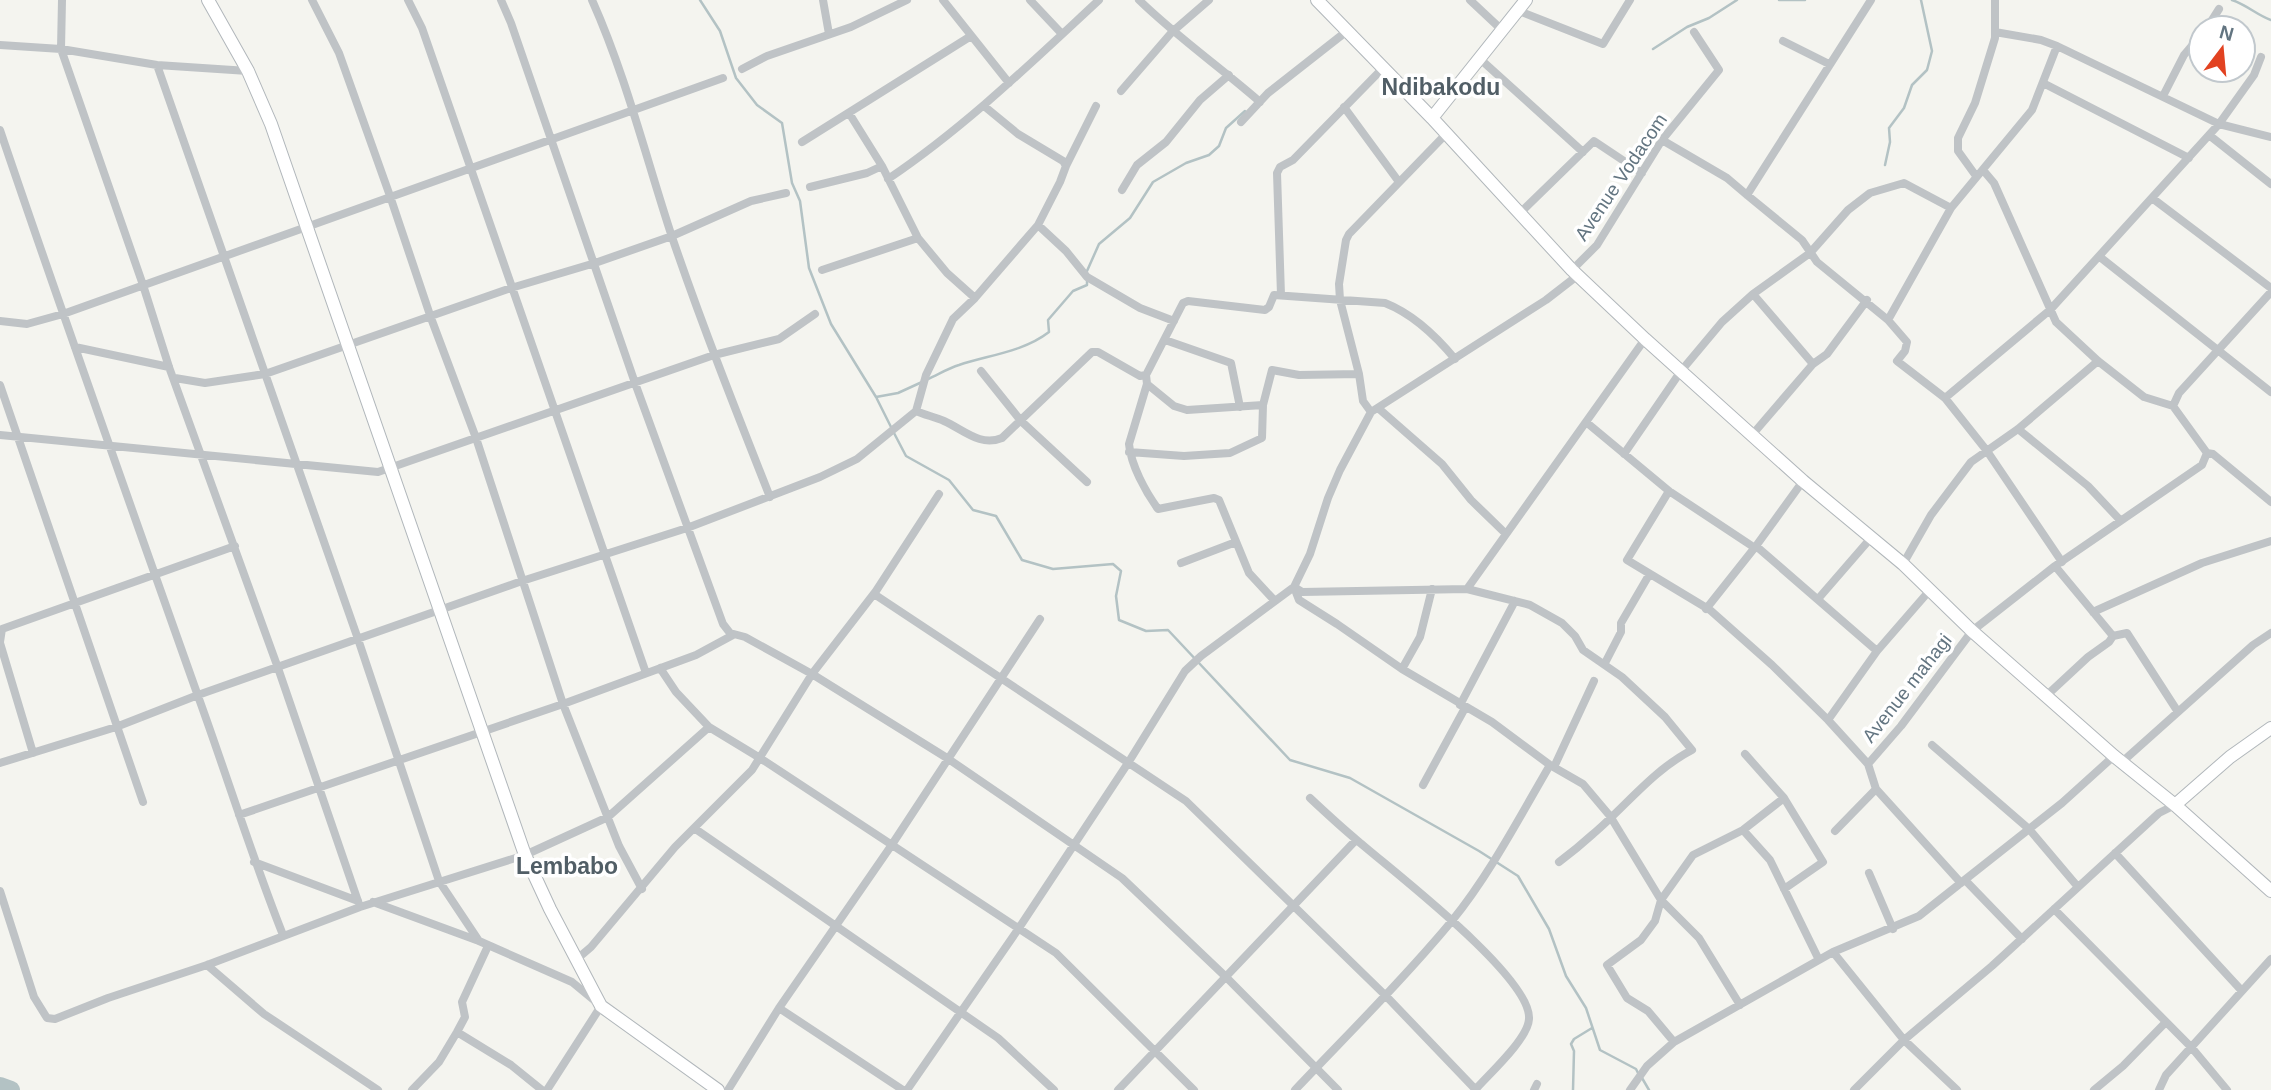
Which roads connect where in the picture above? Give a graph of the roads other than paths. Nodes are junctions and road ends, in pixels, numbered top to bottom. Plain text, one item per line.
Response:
1 (61, 0) edge
2 (208, 0) edge
3 (312, 0) edge
4 (408, 0) edge
5 (501, 0) edge
6 (592, 0) edge
7 (823, 0) edge
8 (907, 0) edge
9 (943, 0) edge
10 (1030, 0) edge
11 (1099, 0) edge
12 (1139, 0) edge
13 (1209, 0) edge
14 (1470, 0) edge
15 (1630, 0) edge
16 (1871, 0) edge
17 (1995, 0) edge
18 (1323, 2) edge
19 (1523, 5) edge
20 (2219, 9) dead end
21 (2216, 14) edge
22 (1347, 31) junction
23 (1503, 31) junction
24 (1172, 32) junction
25 (1694, 32) dead end
26 (1995, 32) junction
27 (829, 34) junction
28 (1062, 34) junction
29 (971, 36) junction
30 (1783, 41) dead end
31 (0, 45) edge
32 (2057, 46) junction
33 (61, 49) junction
34 (2187, 51) edge
35 (2261, 57) dead end
36 (1479, 58) junction
37 (1829, 64) junction
38 (157, 65) junction
39 (1383, 68) junction
40 (742, 69) dead end
41 (248, 71) junction
42 (1228, 75) junction
43 (723, 78) dead end
44 (1009, 83) junction
45 (2043, 83) junction
46 (1121, 91) dead end
47 (2163, 96) junction
48 (1259, 102) junction
49 (984, 106) junction
50 (1096, 106) dead end
51 (1344, 107) junction
52 (633, 111) junction
53 (849, 113) junction
54 (1432, 117) junction
55 (1241, 122) dead end
56 (2219, 124) junction
57 (0, 130) edge
58 (1447, 133) junction
59 (2209, 135) junction
60 (2271, 136) edge
61 (550, 140) junction
62 (1662, 140) junction
63 (802, 142) dead end
64 (1583, 152) junction
65 (2189, 158) junction
66 (882, 166) junction
67 (1066, 166) junction
68 (470, 168) junction
69 (1642, 173) junction
70 (1980, 173) junction
71 (888, 178) junction
72 (1399, 182) junction
73 (2271, 184) edge
74 (810, 187) dead end
75 (1122, 190) dead end
76 (786, 193) dead end
77 (1747, 195) junction
78 (390, 196) junction
79 (2152, 198) junction
80 (1951, 208) junction
81 (1520, 213) junction
82 (1038, 225) junction
83 (308, 227) junction
84 (672, 236) junction
85 (918, 238) junction
86 (1810, 253) junction
87 (225, 256) junction
88 (2100, 257) junction
89 (595, 263) junction
90 (822, 270) dead end
91 (1575, 273) junction
92 (144, 285) junction
93 (511, 288) junction
94 (2271, 290) edge
95 (1753, 294) junction
96 (1280, 295) junction
97 (975, 298) junction
98 (1340, 300) junction
99 (1867, 300) junction
100 (2050, 310) junction
101 (63, 314) junction
102 (815, 314) dead end
103 (431, 317) junction
104 (1888, 320) junction
105 (0, 321) edge
106 (1174, 321) junction
107 (1165, 340) junction
108 (1644, 340) junction
109 (349, 345) junction
110 (75, 347) junction
111 (2219, 350) junction
112 (714, 355) junction
113 (1455, 359) junction
114 (2098, 361) junction
115 (1813, 364) junction
116 (169, 367) junction
117 (981, 371) dead end
118 (1681, 372) junction
119 (265, 373) junction
120 (1359, 374) junction
121 (175, 378) junction
122 (1147, 379) junction
123 (635, 383) junction
124 (0, 385) edge
125 (2271, 392) edge
126 (1945, 398) junction
127 (1263, 405) junction
128 (2173, 406) junction
129 (1240, 407) junction
130 (554, 409) junction
131 (1374, 410) junction
132 (916, 411) junction
133 (1021, 421) junction
134 (1586, 422) junction
135 (2018, 429) junction
136 (0, 435) edge
137 (1752, 435) junction
138 (17, 436) junction
139 (476, 438) junction
140 (109, 446) junction
141 (1987, 451) junction
142 (1129, 452) junction
143 (2207, 453) junction
144 (1624, 454) junction
145 (201, 456) junction
146 (295, 462) junction
147 (390, 468) junction
148 (1803, 481) junction
149 (1087, 482) dead end
150 (1670, 491) junction
151 (939, 494) dead end
152 (769, 497) junction
153 (2271, 502) edge
154 (2120, 520) junction
155 (687, 528) junction
156 (1506, 534) junction
157 (1870, 539) junction
158 (2271, 541) edge
159 (1236, 542) junction
160 (235, 547) junction
161 (1755, 547) junction
162 (605, 552) junction
163 (1181, 564) dead end
164 (1903, 564) junction
165 (2058, 564) junction
166 (154, 575) junction
167 (1649, 575) junction
168 (522, 581) junction
169 (1294, 587) junction
170 (1432, 589) junction
171 (1467, 589) junction
172 (1930, 590) junction
173 (874, 594) junction
174 (1818, 599) junction
175 (1275, 601) junction
176 (1515, 601) junction
177 (76, 603) junction
178 (1706, 609) junction
179 (440, 611) junction
180 (2093, 612) junction
181 (1040, 619) dead end
182 (1972, 631) junction
183 (2271, 633) edge
184 (733, 635) junction
185 (2113, 636) junction
186 (358, 639) junction
187 (0, 643) edge
188 (1877, 651) junction
189 (1605, 663) junction
190 (278, 668) junction
191 (660, 668) junction
192 (1402, 669) junction
193 (646, 673) junction
194 (812, 674) junction
195 (1000, 678) junction
196 (1594, 681) dead end
197 (198, 695) junction
198 (2046, 696) junction
199 (563, 704) junction
200 (1462, 707) junction
201 (2178, 712) junction
202 (1828, 720) junction
203 (116, 727) junction
204 (709, 727) junction
205 (2271, 728) edge
206 (483, 731) junction
207 (1932, 745) dead end
208 (33, 753) junction
209 (1745, 754) dead end
210 (760, 758) junction
211 (947, 758) junction
212 (2118, 759) junction
213 (399, 762) junction
214 (0, 763) edge
215 (1128, 763) junction
216 (1868, 764) junction
217 (1552, 766) junction
218 (1423, 786) dead end
219 (320, 788) junction
220 (1876, 789) junction
221 (1310, 798) dead end
222 (1784, 798) junction
223 (143, 802) dead end
224 (2175, 805) junction
225 (239, 814) junction
226 (1610, 816) junction
227 (608, 817) junction
228 (694, 828) junction
229 (2029, 829) junction
230 (1743, 830) junction
231 (1835, 831) dead end
232 (1356, 840) junction
233 (1074, 844) junction
234 (891, 846) junction
235 (2115, 853) junction
236 (525, 855) junction
237 (254, 862) junction
238 (1559, 862) dead end
239 (1869, 873) dead end
240 (439, 881) junction
241 (1963, 881) junction
242 (2078, 887) junction
243 (2270, 887) edge
244 (642, 889) junction
245 (1784, 889) junction
246 (0, 891) edge
247 (1661, 900) junction
248 (373, 902) junction
249 (359, 904) junction
250 (1294, 908) junction
251 (2054, 909) junction
252 (1452, 920) junction
253 (836, 925) junction
254 (1019, 928) junction
255 (1893, 929) junction
256 (283, 935) junction
257 (2022, 939) junction
258 (479, 942) junction
259 (488, 946) junction
260 (1833, 952) junction
261 (577, 959) junction
262 (2271, 959) edge
263 (1819, 960) junction
264 (207, 965) junction
265 (1226, 977) junction
266 (2242, 991) junction
267 (1386, 996) junction
268 (1740, 1005) junction
269 (601, 1006) junction
270 (779, 1009) junction
271 (962, 1012) junction
272 (2165, 1023) junction
273 (457, 1032) junction
274 (1904, 1040) junction
275 (1674, 1042) junction
276 (2192, 1048) junction
277 (1153, 1052) junction
278 (1316, 1068) junction
279 (378, 1090) edge
280 (412, 1090) edge
281 (545, 1090) edge
282 (718, 1090) edge
283 (728, 1090) edge
284 (905, 1090) edge
285 (1054, 1090) edge
286 (1118, 1090) edge
287 (1194, 1090) edge
288 (1295, 1090) edge
289 (1338, 1090) edge
290 (1475, 1090) edge
291 (1630, 1090) edge
292 (1854, 1090) edge
293 (1958, 1090) edge
294 (2094, 1090) edge
295 (2159, 1090) edge
296 (2227, 1090) edge

1 - 33 street
2 - 41 street
3 - 78 street
4 - 68 street
5 - 61 street
6 - 52 street
7 - 27 street
8 - 27 street
9 - 29 street
10 - 28 street
11 - 28 street
12 - 24 street
13 - 24 street
14 - 23 street
15 - 19 street
16 - 37 street
17 - 26 street
18 - 22 street
19 - 23 street
20 - 21 street
22 - 39 street
22 - 48 street
23 - 36 street
24 - 42 street
24 - 46 street
25 - 62 street, Avenue Vodacom
26 - 32 street
26 - 70 street
27 - 40 street
28 - 44 street
29 - 44 street
29 - 53 street
30 - 37 street
31 - 33 street
32 - 45 street
32 - 47 street
33 - 38 street
33 - 92 street
34 - 47 street
35 - 56 street
36 - 54 street
36 - 64 street
37 - 77 street
38 - 41 street
38 - 87 street
39 - 51 street
39 - 54 street
41 - 83 street
42 - 48 street
42 - 75 street
43 - 52 street
44 - 49 street
45 - 65 street
45 - 70 street
47 - 56 street
48 - 55 street
49 - 67 street
49 - 71 street
50 - 67 street
51 - 72 street
51 - 96 street
52 - 61 street
52 - 84 street
53 - 63 street
53 - 66 street
54 - 58 street
56 - 59 street
56 - 60 street
57 - 101 street
58 - 72 street
58 - 81 street
59 - 65 street
59 - 73 street
61 - 68 street
61 - 89 street
62 - 69 street, Avenue Vodacom
62 - 77 street
64 - 69 street
64 - 81 street
65 - 79 street
66 - 71 street
66 - 74 street
67 - 82 street
68 - 78 street
68 - 93 street
69 - 91 street, Avenue Vodacom
70 - 80 street
70 - 100 street
71 - 85 street
72 - 98 street
76 - 84 street
77 - 86 street
78 - 83 street
78 - 103 street
79 - 88 street
79 - 94 street
80 - 86 street
80 - 104 street
81 - 91 street
82 - 97 street
82 - 106 street
83 - 87 street
83 - 109 street
84 - 89 street
84 - 112 street
85 - 90 street
85 - 97 street
86 - 95 street
86 - 99 street
87 - 92 street
87 - 119 street
88 - 100 street
88 - 111 street
89 - 93 street
89 - 123 street
91 - 108 street
91 - 113 street, Avenue Vodacom
92 - 101 street
92 - 116 street
93 - 103 street
93 - 130 street
94 - 111 street
95 - 115 street
95 - 118 street
96 - 98 street
96 - 106 street
97 - 132 street
98 - 113 street
98 - 120 street
99 - 104 street
99 - 115 street
100 - 114 street
100 - 126 street
101 - 105 street
101 - 110 street
102 - 112 street
103 - 109 street
103 - 139 street
104 - 126 street
106 - 107 street
107 - 122 street
107 - 129 street
108 - 118 street
108 - 134 street
109 - 119 street
109 - 147 street
110 - 116 street
110 - 140 street
111 - 125 street
111 - 128 street
112 - 123 street
112 - 152 street
113 - 131 street, Avenue Vodacom
114 - 128 street
114 - 135 street
115 - 137 street
116 - 121 street
117 - 133 street
118 - 137 street
118 - 144 street
119 - 121 street
119 - 146 street
120 - 127 street
120 - 131 street
121 - 145 street
122 - 129 street
122 - 133 street
122 - 142 street
123 - 130 street
123 - 155 street
124 - 138 street
126 - 141 street
127 - 129 street
127 - 142 street
128 - 143 street
130 - 139 street
130 - 162 street
131 - 156 street
131 - 169 street
132 - 133 street
132 - 152 street
133 - 149 street
134 - 144 street
134 - 156 street
135 - 141 street
135 - 154 street
136 - 138 street
137 - 148 street
138 - 140 street
138 - 177 street
139 - 147 street
139 - 168 street
140 - 145 street
140 - 166 street
141 - 164 street
141 - 165 street
142 - 159 street
143 - 153 street
143 - 154 street, Avenue mahagi
144 - 150 street
145 - 146 street
145 - 160 street
146 - 147 street
146 - 186 street
147 - 179 street
148 - 157 street
148 - 161 street
150 - 161 street
150 - 167 street
151 - 173 street
152 - 155 street
154 - 165 street, Avenue mahagi
155 - 162 street
155 - 184 street
156 - 171 street
157 - 164 street
157 - 174 street
158 - 180 street
159 - 163 street
159 - 175 street
160 - 166 street
160 - 190 street
161 - 174 street
161 - 178 street
162 - 168 street
162 - 193 street
164 - 172 street
165 - 180 street
165 - 182 street, Avenue mahagi
166 - 177 street
166 - 197 street
167 - 178 street
167 - 189 street
168 - 179 street
168 - 199 street
169 - 170 street
169 - 175 street
169 - 192 street
170 - 171 street
170 - 192 street
171 - 176 street
172 - 182 street
172 - 188 street
173 - 194 street
173 - 195 street
174 - 188 street
175 - 215 street
176 - 189 street
176 - 200 street
177 - 187 street
177 - 203 street
178 - 202 street
179 - 186 street
179 - 206 street
180 - 185 street
181 - 195 street
182 - 198 street
182 - 216 street, Avenue mahagi
183 - 201 street
184 - 191 street
184 - 194 street
185 - 198 street
185 - 201 street
186 - 190 street
186 - 213 street
187 - 208 street
188 - 202 street
189 - 226 street
190 - 197 street
190 - 219 street
191 - 193 street
191 - 204 street
192 - 200 street
193 - 199 street
194 - 210 street
194 - 211 street
195 - 211 street
195 - 215 street
196 - 217 street
197 - 203 street
197 - 225 street
198 - 212 street
199 - 206 street
199 - 227 street
200 - 217 street
200 - 218 street
201 - 212 street
202 - 216 street
203 - 208 street
203 - 223 street
204 - 210 street
204 - 227 street
205 - 224 street
206 - 213 street
206 - 236 street
207 - 229 street
208 - 214 street
209 - 222 street
210 - 228 street
210 - 234 street
211 - 233 street
211 - 234 street
212 - 224 street
212 - 229 street
213 - 219 street
213 - 240 street
215 - 233 street
215 - 250 street
216 - 220 street
217 - 226 street
217 - 252 street
219 - 225 street
219 - 249 street
220 - 231 street
220 - 241 street
221 - 232 street
222 - 230 street
222 - 245 street
224 - 235 street
224 - 243 street
225 - 237 street
226 - 238 street
226 - 247 street
227 - 236 street
227 - 244 street
228 - 244 street
228 - 253 street
229 - 241 street
229 - 242 street
230 - 245 street
230 - 247 street
232 - 250 street
232 - 252 street
233 - 254 street
233 - 265 street
234 - 253 street
234 - 254 street
235 - 242 street
235 - 266 street
236 - 240 street
236 - 261 street
237 - 249 street
237 - 256 street
239 - 255 street
240 - 248 street
240 - 258 street
241 - 255 street
241 - 257 street
242 - 251 street
244 - 261 street
245 - 263 street
246 - 264 street
247 - 268 street
247 - 275 street
248 - 249 street
248 - 258 street
249 - 256 street
250 - 265 street
250 - 267 street
251 - 257 street
251 - 272 street
252 - 267 street
252 - 290 street
253 - 270 street
253 - 271 street
254 - 271 street
254 - 277 street
255 - 260 street
256 - 264 street
257 - 274 street
258 - 259 street
259 - 269 street
259 - 273 street
260 - 263 street
260 - 274 street
261 - 269 street
262 - 266 street
263 - 268 street
264 - 279 street
265 - 277 street
265 - 278 street
266 - 276 street
267 - 278 street
267 - 290 street
268 - 275 street
269 - 281 street
269 - 282 street
270 - 283 street
270 - 284 street
271 - 284 street
271 - 285 street
272 - 276 street
272 - 294 street
273 - 280 street
273 - 281 street
274 - 292 street
274 - 293 street
275 - 291 street
276 - 295 street
276 - 296 street
277 - 286 street
277 - 287 street
278 - 288 street
278 - 289 street

